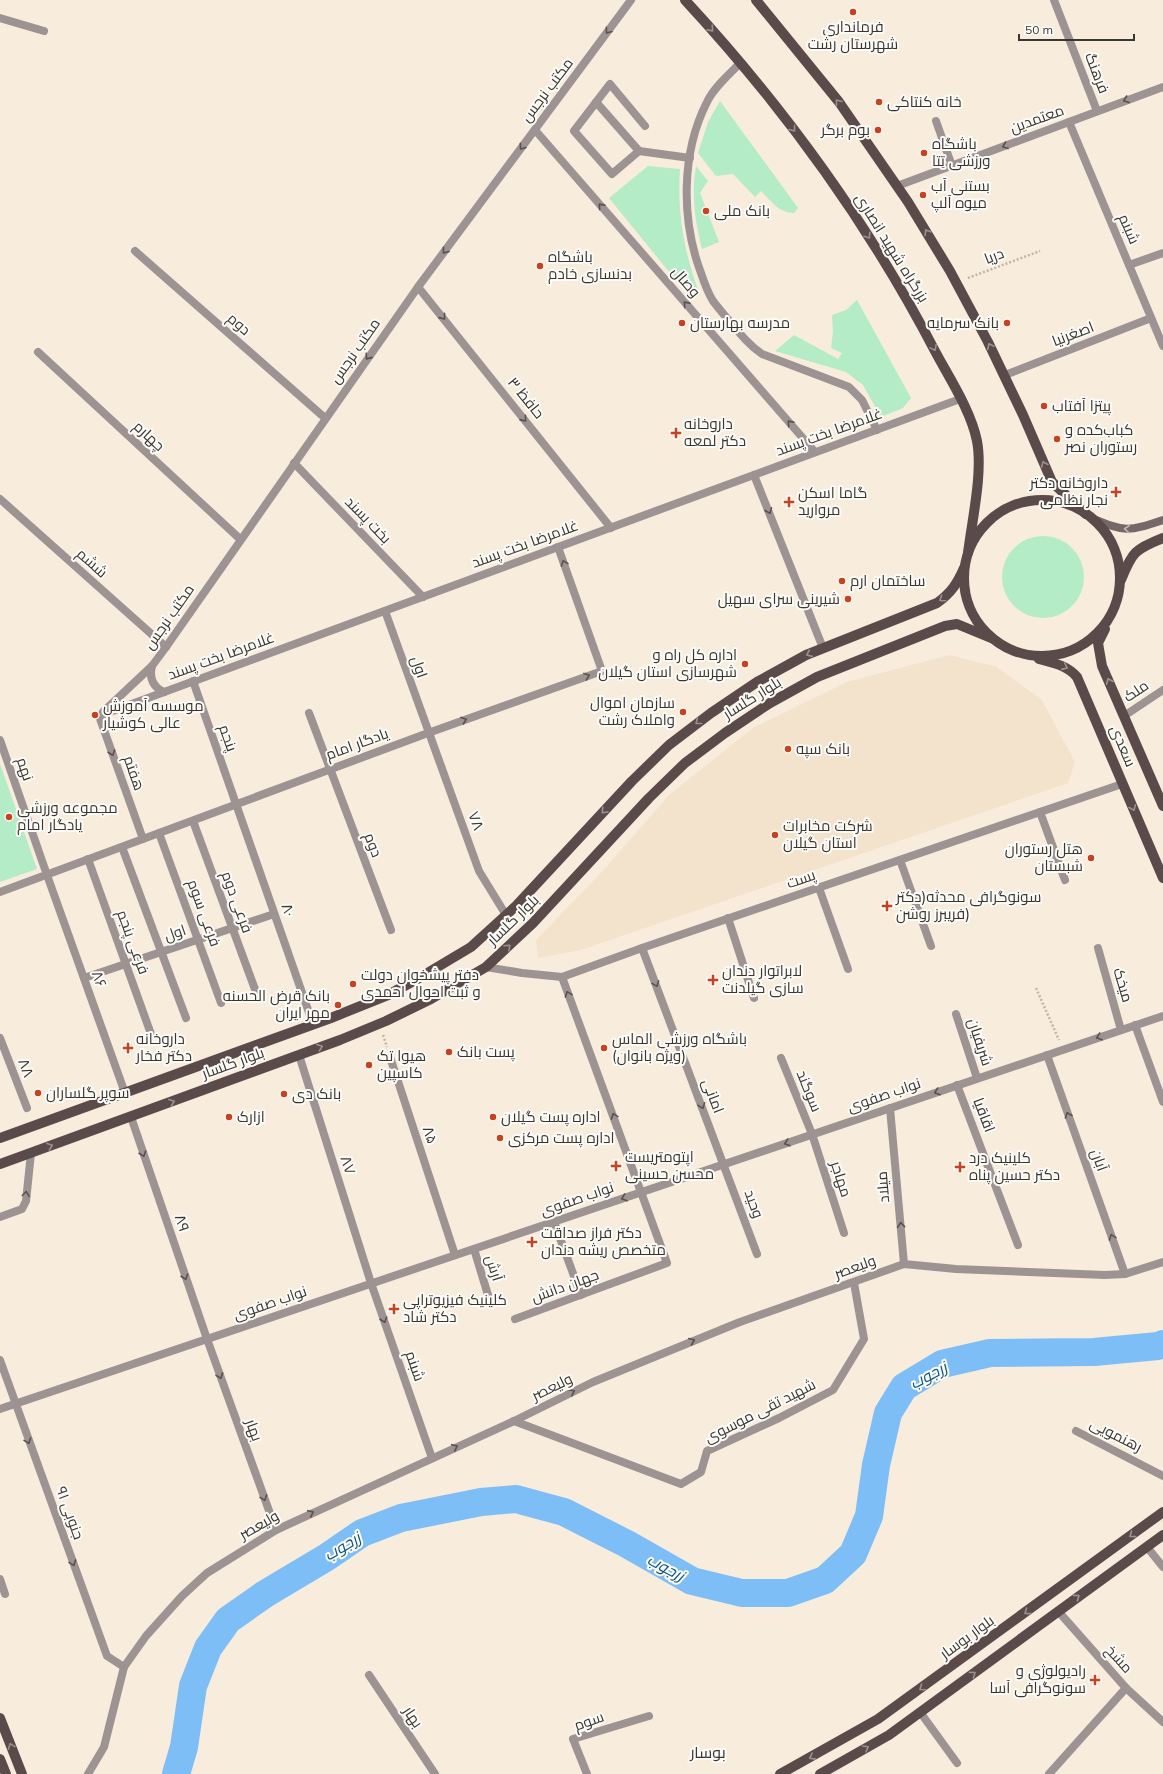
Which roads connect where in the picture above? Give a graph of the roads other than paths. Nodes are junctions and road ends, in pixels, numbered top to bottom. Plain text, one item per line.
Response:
1 (631, 0) edge
2 (685, 0) edge
3 (756, 0) edge
4 (1054, 0) edge
5 (0, 18) edge
6 (44, 31) dead end
7 (740, 62) junction
8 (1163, 87) edge
9 (596, 102) junction
10 (1097, 111) junction
11 (936, 120) dead end
12 (1069, 122) junction
13 (645, 126) dead end
14 (535, 130) junction
15 (639, 151) junction
16 (690, 158) junction
17 (952, 166) junction
18 (897, 186) junction
19 (135, 251) dead end
20 (1163, 253) edge
21 (1129, 265) junction
22 (418, 287) junction
23 (1151, 318) junction
24 (1163, 346) edge
25 (38, 352) dead end
26 (1005, 375) junction
27 (960, 399) junction
28 (325, 418) junction
29 (877, 430) junction
30 (815, 452) junction
31 (294, 463) junction
32 (754, 475) junction
33 (0, 499) edge
34 (1089, 516) junction
35 (1163, 520) edge
36 (611, 528) junction
37 (1163, 538) edge
38 (240, 539) junction
39 (558, 547) junction
40 (968, 553) junction
41 (964, 568) junction
42 (1119, 588) junction
43 (423, 597) junction
44 (385, 611) junction
45 (1111, 615) junction
46 (991, 638) junction
47 (166, 648) junction
48 (823, 648) junction
49 (1028, 655) junction
50 (152, 666) junction
51 (193, 682) junction
52 (1163, 690) edge
53 (164, 692) junction
54 (309, 713) dead end
55 (99, 716) junction
56 (1124, 716) junction
57 (428, 733) junction
58 (0, 740) edge
59 (330, 770) junction
60 (1122, 784) junction
61 (236, 804) junction
62 (1163, 806) edge
63 (1040, 812) junction
64 (193, 821) junction
65 (159, 833) junction
66 (143, 839) junction
67 (122, 847) junction
68 (88, 859) junction
69 (900, 860) junction
70 (47, 875) junction
71 (1163, 878) edge
72 (1065, 880) dead end
73 (819, 888) junction
74 (0, 892) edge
75 (274, 914) junction
76 (506, 915) junction
77 (728, 918) junction
78 (232, 928) junction
79 (391, 930) dead end
80 (199, 939) junction
81 (931, 946) dead end
82 (642, 948) junction
83 (1098, 948) dead end
84 (162, 952) junction
85 (126, 964) junction
86 (486, 967) junction
87 (848, 968) dead end
88 (562, 977) junction
89 (84, 978) junction
90 (256, 992) dead end
91 (754, 998) dead end
92 (221, 1004) dead end
93 (956, 1014) dead end
94 (1163, 1016) edge
95 (186, 1018) dead end
96 (313, 1024) junction
97 (1135, 1025) junction
98 (1121, 1030) junction
99 (151, 1034) dead end
100 (0, 1038) edge
101 (299, 1055) junction
102 (1047, 1055) junction
103 (390, 1057) road end
104 (781, 1058) dead end
105 (977, 1078) junction
106 (957, 1085) junction
107 (125, 1092) junction
108 (1163, 1102) edge
109 (27, 1108) dead end
110 (890, 1108) junction
111 (131, 1117) junction
112 (812, 1134) junction
113 (0, 1138) edge
114 (31, 1153) junction
115 (0, 1164) edge
116 (724, 1164) junction
117 (642, 1192) junction
118 (0, 1217) edge
119 (554, 1222) junction
120 (844, 1233) dead end
121 (1018, 1245) dead end
122 (474, 1249) junction
123 (757, 1254) dead end
124 (455, 1255) junction
125 (1163, 1262) edge
126 (904, 1264) junction
127 (1125, 1274) junction
128 (371, 1283) junction
129 (854, 1283) junction
130 (488, 1295) dead end
131 (581, 1295) junction
132 (515, 1319) dead end
133 (207, 1339) junction
134 (0, 1360) edge
135 (15, 1404) junction
136 (0, 1409) edge
137 (514, 1421) junction
138 (1076, 1431) dead end
139 (432, 1458) junction
140 (1163, 1476) edge
141 (1163, 1512) edge
142 (276, 1530) junction
143 (1163, 1535) edge
144 (1146, 1547) junction
145 (1163, 1567) edge
146 (0, 1579) edge
147 (5, 1594) dead end
148 (1058, 1611) junction
149 (124, 1667) junction
150 (369, 1675) dead end
151 (1126, 1688) junction
152 (920, 1712) junction
153 (649, 1716) dead end
154 (0, 1718) edge
155 (1163, 1722) edge
156 (0, 1759) edge
157 (957, 1763) dead end
158 (6, 1774) edge
159 (22, 1774) edge
160 (88, 1774) edge
161 (435, 1774) edge
162 (587, 1774) edge
163 (780, 1774) edge
164 (820, 1774) edge
165 (1049, 1774) edge

1 -> 14 street, مکتب نرجس
2 -> 7 main road, بزرگراه شهید انصاری
18 -> 3 main road
4 - 10 street, فرهنگ
5 - 6 street
7 - 16 street
7 -> 27 main road, بزرگراه شهید انصاری
8 -> 10 street, معتمدین
9 - 13 street
9 - 15 street
9 - 15 street
10 - 12 street, معتمدین
11 - 17 street
12 -> 17 street, معتمدین
12 - 21 street, شبنم
14 -> 22 street, مکتب نرجس
30 -> 14 street, وصال
15 - 16 street
16 - 29 street
17 - 18 street, معتمدین
26 -> 18 main road
19 - 28 street, دوم
20 - 21 street
21 - 23 street, شبنم
22 -> 28 street, مکتب نرجس
22 -> 36 street, حافظ ۳
23 - 24 street, شبنم
23 - 26 street, اصغرنیا
25 - 38 street, چهارم
34 -> 26 main road
27 - 29 street, غلامرضا بخت پسند
27 - 40 main road, بزرگراه شهید انصاری
28 - 31 street, مکتب نرجس
29 - 30 street, غلامرضا بخت پسند
30 - 32 street, غلامرضا بخت پسند
31 - 38 street, مکتب نرجس
31 - 43 street, بخت پسند
32 - 36 street, غلامرضا بخت پسند
32 -> 48 street
33 - 47 street, ششم
35 -> 34 main road
34 - 40 main road
34 - 42 main road
36 - 39 street, غلامرضا بخت پسند
37 - 42 main road
38 - 47 street, مکتب نرجس
39 - 43 street, غلامرضا بخت پسند
57 -> 39 street, یادگار امام
40 - 41 main road
41 - 46 main road
41 -> 48 main road, بلوار گلسار
42 - 45 main road
43 - 44 street, غلامرضا بخت پسند
44 - 51 street, غلامرضا بخت پسند
44 - 57 street, اول
45 - 49 main road
56 -> 45 main road, سعدی
46 - 49 main road
86 -> 46 main road, بلوار گلسار
47 - 50 street, مکتب نرجس
48 -> 76 main road, بلوار گلسار
49 -> 60 main road, سعدی
50 - 53 street
50 - 55 street, مکتب نرجس
51 - 53 street, غلامرضا بخت پسند
51 - 61 street, پنجم
52 - 56 street, ملک
53 - 55 street, غلامرضا بخت پسند
54 - 59 street
55 -> 66 street, هفتم
56 - 62 main road, سعدی
57 - 59 street, یادگار امام
57 - 76 street, ۷۸
58 - 70 street, نهم
59 - 61 street, یادگار امام
59 - 79 street, دوم
60 - 63 street, پست
60 -> 71 main road, سعدی
61 - 64 street, یادگار امام
61 - 75 street, ۸۰
63 - 69 street, پست
63 - 72 street
64 - 65 street, یادگار امام
64 - 78 street, فرعی دوم
65 - 66 street, یادگار امام
65 - 80 street, فرعی سوم
66 - 67 street, یادگار امام
67 - 68 street, یادگار امام
67 - 84 street
68 - 70 street, یادگار امام
68 - 85 street, فرعی پنجم
69 - 73 street, پست
69 - 81 street
70 - 74 street, یادگار امام
70 - 89 street, ۸۶
73 - 77 street, پست
73 - 87 street
75 - 78 street, اول
75 - 96 street, ۸۰
76 - 96 main road, بلوار گلسار
77 - 82 street, پست
77 - 91 street
78 - 80 street, اول
78 - 90 street, فرعی دوم
80 - 84 street, اول
80 - 92 street, فرعی سوم
82 - 88 street, پست
82 -> 116 street, امانی
83 - 98 street, میخک
84 - 85 street, اول
84 - 95 street
85 - 89 street, اول
85 - 99 street, فرعی پنجم
86 - 88 street, پست
101 -> 86 main road, بلوار گلسار
117 -> 88 street
89 - 107 street, ۸۶
93 - 105 street, شریفیان
94 - 97 street, نواب صفوی
96 - 107 main road, بلوار گلسار
97 - 98 street, نواب صفوی
97 - 108 street
98 -> 102 street, نواب صفوی
100 - 109 street, ۸۸
111 -> 101 main road, بلوار گلسار
101 - 128 street, ۸۷
102 - 105 street, نواب صفوی
127 -> 102 street, آبان
103 - 124 street, ۸۵
104 - 112 street, سوگند
105 - 106 street, نواب صفوی
106 -> 110 street, نواب صفوی
106 - 121 street, اقاقیا
107 - 113 main road, بلوار گلسار
110 - 112 street, نواب صفوی
126 -> 110 street, میلاد
114 -> 111 main road, بلوار گلسار
111 -> 133 street, ۸۹
112 -> 116 street, نواب صفوی
112 - 120 street, مهاجر
114 - 115 main road, بلوار گلسار
118 -> 114 street
116 - 117 street, نواب صفوی
116 - 123 street, وحید
117 -> 119 street, نواب صفوی
117 - 131 street, جهان دانش
119 - 122 street, نواب صفوی
119 - 131 street
122 - 124 street, نواب صفوی
122 - 130 street, آرش
124 - 128 street, نواب صفوی
125 - 127 street, ولیعصر
126 - 127 street, ولیعصر
126 - 129 street, ولیعصر
128 - 133 street, نواب صفوی
128 -> 139 street, شبنم
137 -> 129 street, ولیعصر
129 - 137 street, شهید تقی موسوی
131 - 132 street, جهان دانش
133 - 135 street, نواب صفوی
133 -> 142 street, بهار
134 - 135 street, ۹۱ جنوبی
135 - 136 street, نواب صفوی
135 -> 149 street, ۹۱ جنوبی
139 -> 137 street, ولیعصر
138 - 140 street, رهنمویی
142 -> 139 street, ولیعصر
141 -> 163 main road, بلوار بوسار
142 - 149 street, ولیعصر
143 - 144 main road
144 - 145 street
148 -> 144 main road
146 - 147 street
148 - 151 street, مشخ
152 -> 148 main road
149 - 160 street, ولیعصر
150 - 161 street, بهار
151 - 155 street, مشخ
151 - 165 street
152 - 157 street
164 -> 152 main road
153 - 162 street, سوم
159 -> 154 main road
156 - 158 main road

